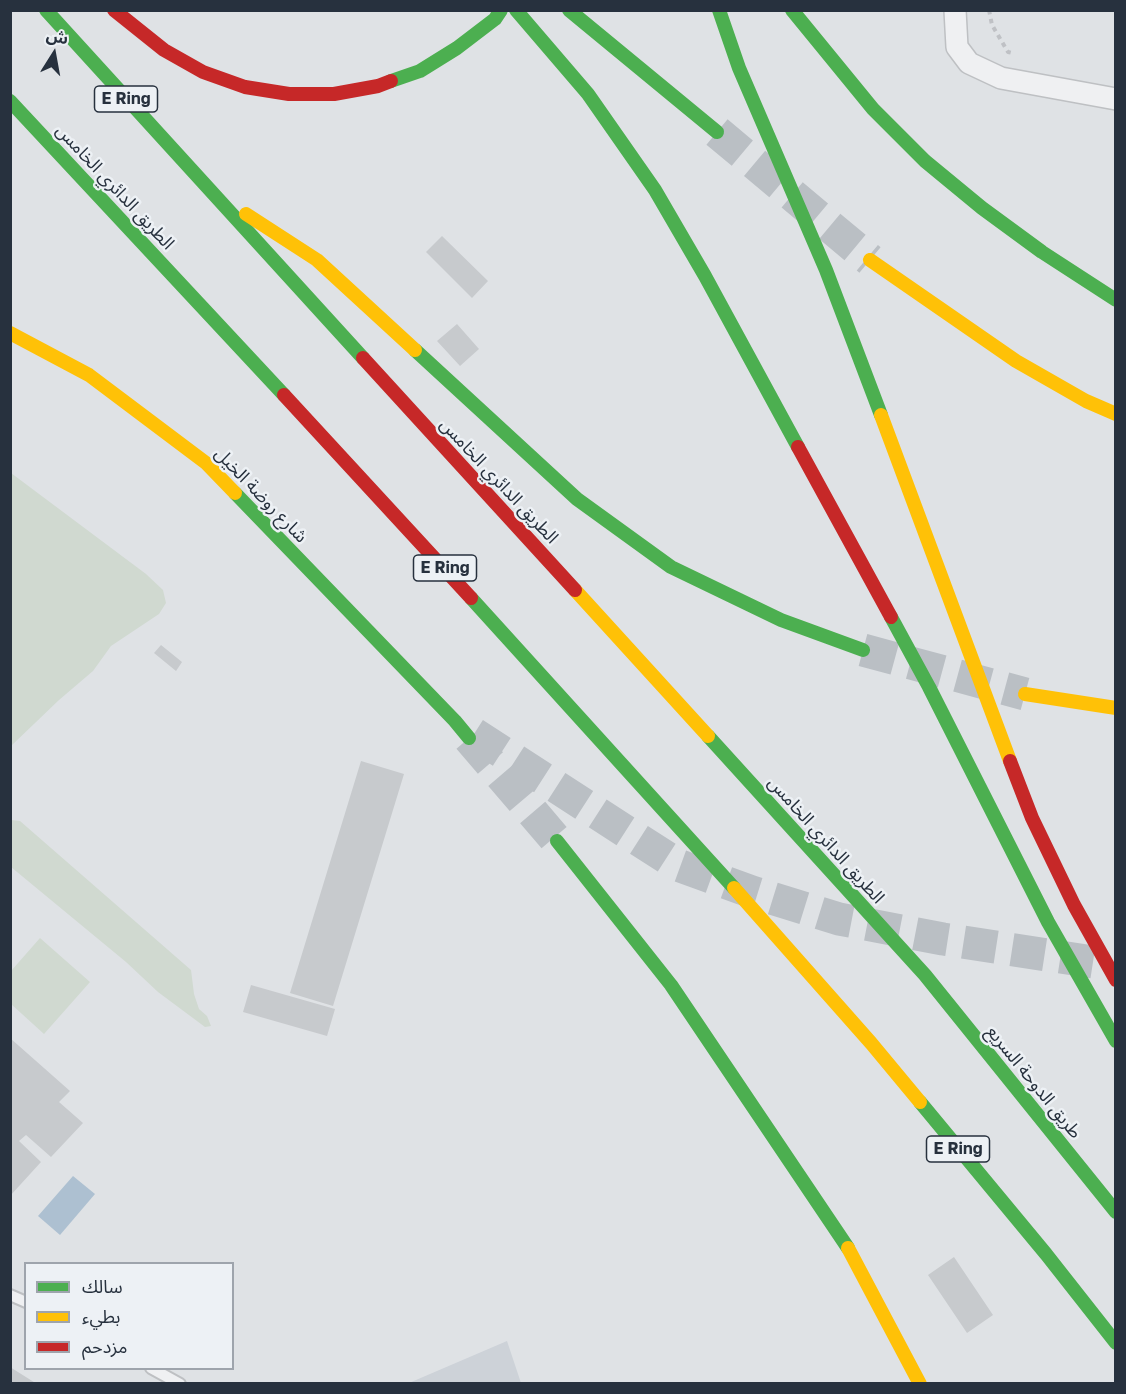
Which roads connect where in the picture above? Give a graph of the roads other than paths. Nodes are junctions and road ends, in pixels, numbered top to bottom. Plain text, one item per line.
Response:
1 (46, 10) edge
2 (114, 10) edge
3 (516, 10) edge
4 (569, 10) edge
5 (719, 10) edge
6 (792, 10) edge
7 (955, 10) edge
8 (498, 15) edge
9 (1116, 99) edge
10 (10, 101) edge
11 (717, 132) tunnel mouth
12 (205, 187) junction
13 (870, 260) tunnel mouth
14 (1116, 300) edge
15 (10, 333) edge
16 (1116, 414) edge
17 (863, 650) tunnel mouth
18 (1025, 694) tunnel mouth
19 (1116, 708) edge
20 (472, 736) tunnel mouth
21 (557, 841) tunnel mouth
22 (925, 975) joint
23 (1116, 980) edge
24 (1116, 1041) edge
25 (1116, 1212) edge
26 (10, 1294) edge
27 (24, 1301) edge
28 (1116, 1343) edge
29 (155, 1370) edge
30 (180, 1383) edge
31 (920, 1383) edge

1 - 12 main road, الطريق الدائري الخامس / E Ring
2 - 8 main road
3 - 24 main road
4 - 11 main road
5 - 23 main road
6 - 14 main road
7 - 9 street
10 - 28 main road, الطريق الدائري الخامس / E Ring
12 - 17 main road
12 - 22 main road, الطريق الدائري الخامس
13 - 16 main road
15 - 20 main road, شارع روضة الخيل
18 - 19 main road
21 - 31 main road
22 - 25 main road, طريق الدوحة السريع
26 - 27 lane
29 - 30 lane

